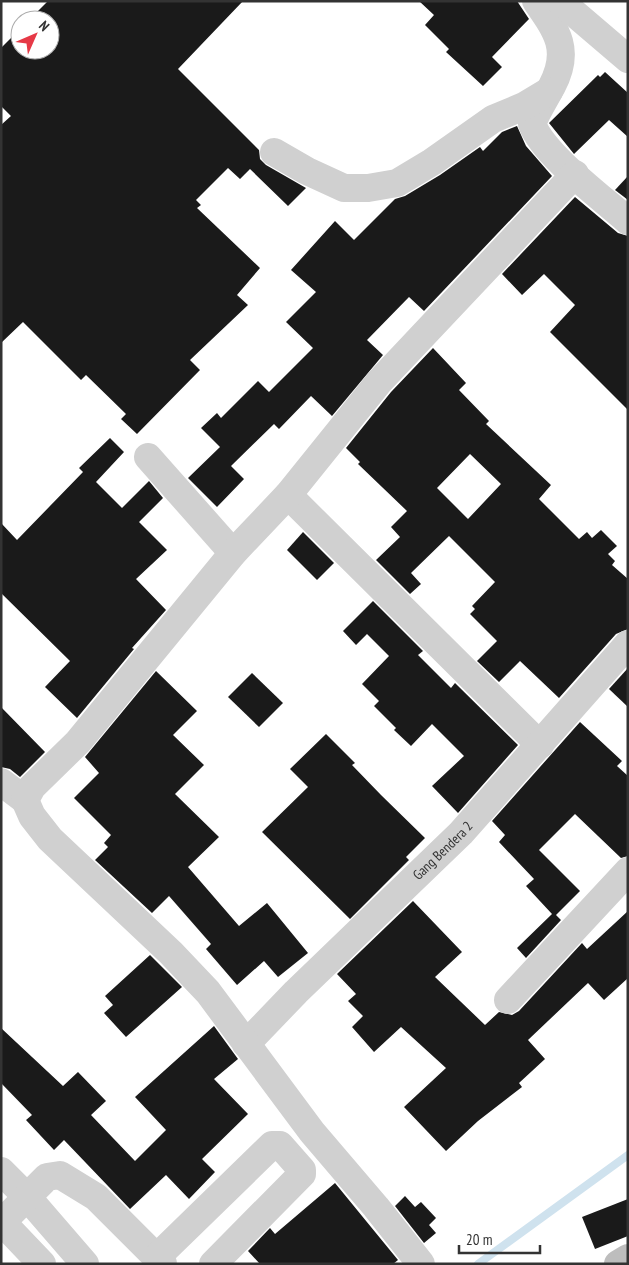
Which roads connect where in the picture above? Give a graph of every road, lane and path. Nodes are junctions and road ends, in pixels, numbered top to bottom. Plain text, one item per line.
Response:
1 (536, 1) edge
2 (560, 1) edge
3 (628, 59) edge
4 (549, 91) junction
5 (274, 152) dead end
6 (575, 174) junction
7 (628, 221) edge
8 (148, 457) dead end
9 (288, 495) junction
10 (233, 553) junction
11 (628, 644) edge
12 (540, 745) junction
13 (1, 782) edge
14 (25, 800) junction
15 (628, 871) edge
16 (508, 1000) dead end
17 (246, 1044) junction
18 (1, 1171) edge
19 (28, 1198) junction
20 (2, 1221) edge
21 (628, 1258) edge
22 (160, 1260) edge
23 (418, 1260) edge
24 (42, 1264) edge
25 (85, 1264) edge
26 (213, 1264) edge
27 (618, 1264) edge

1 - 4 street
2 - 3 street
4 - 5 street
4 - 6 street
6 - 7 street
6 - 9 street
8 - 10 street
9 - 10 street
9 - 12 street
10 - 14 street
11 - 12 street, Gang Bendera 2
12 - 17 street, Gang Bendera 2
13 - 14 street
14 - 17 street
15 - 16 street
17 - 23 street
18 - 19 street
19 - 20 street
19 - 22 street
19 - 25 street
20 - 24 street
21 - 27 main road
22 - 26 street

